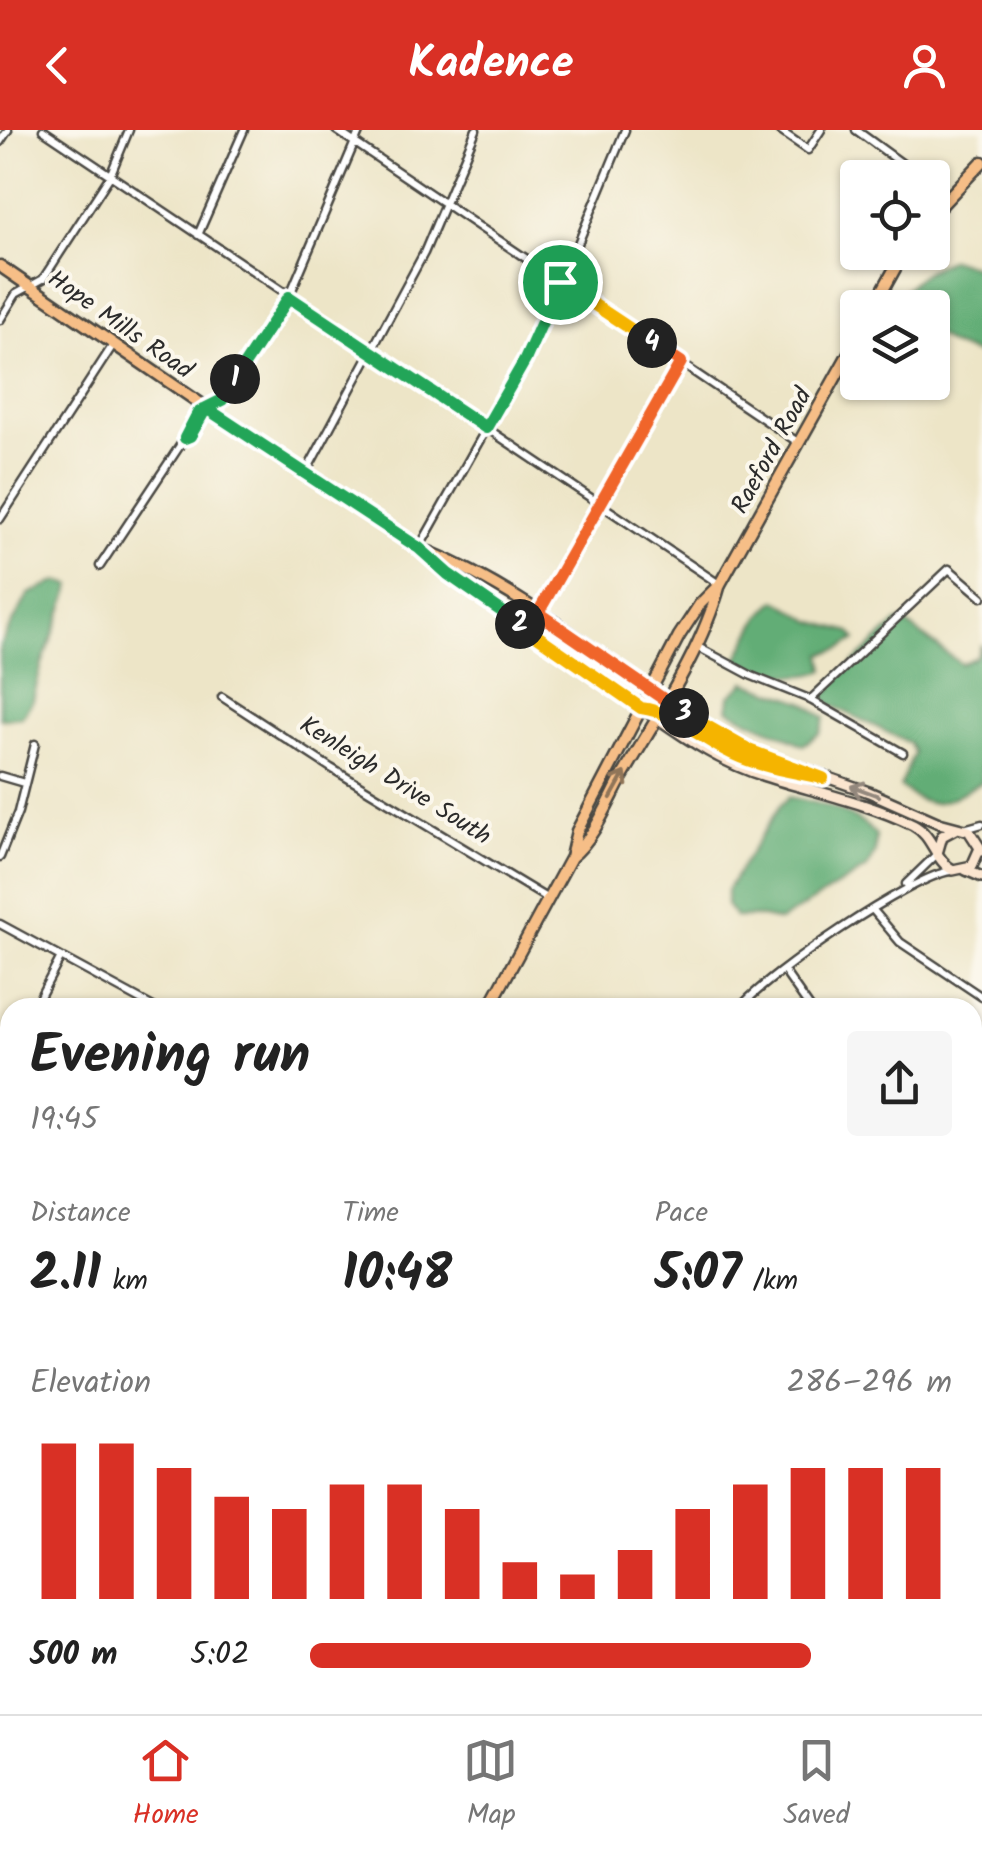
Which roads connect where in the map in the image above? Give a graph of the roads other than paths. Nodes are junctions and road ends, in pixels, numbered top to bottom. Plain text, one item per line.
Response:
1 (8, 130) edge
2 (43, 130) edge
3 (129, 130) edge
4 (244, 130) edge
5 (336, 130) edge
6 (360, 130) edge
7 (476, 130) edge
8 (625, 130) edge
9 (780, 130) edge
10 (821, 130) edge
11 (856, 130) edge
12 (0, 142) edge
13 (355, 142) junction
14 (897, 160) edge
15 (982, 162) edge
16 (110, 176) junction
17 (950, 193) edge
18 (445, 204) junction
19 (198, 235) junction
20 (0, 266) edge
21 (560, 282) junction
22 (32, 288) junction
23 (289, 297) junction
24 (0, 320) edge
25 (113, 345) junction
26 (372, 352) junction
27 (681, 362) junction
28 (840, 370) edge
29 (206, 408) junction
30 (486, 428) junction
31 (800, 443) junction
32 (306, 473) junction
33 (600, 506) junction
34 (0, 519) edge
35 (419, 548) junction
36 (100, 566) dead end
37 (720, 584) junction
38 (982, 597) edge
39 (538, 613) junction
40 (696, 646) junction
41 (650, 690) junction
42 (222, 697) dead end
43 (810, 700) junction
44 (641, 708) junction
45 (660, 709) junction
46 (35, 744) dead end
47 (904, 753) dead end
48 (0, 776) edge
49 (24, 783) junction
50 (982, 824) edge
51 (958, 829) junction
52 (981, 846) edge
53 (938, 851) junction
54 (570, 857) junction
55 (0, 858) edge
56 (953, 870) junction
57 (966, 870) junction
58 (982, 876) edge
59 (898, 892) junction
60 (548, 898) junction
61 (873, 910) junction
62 (0, 924) edge
63 (61, 957) junction
64 (784, 971) junction
65 (982, 997) edge
66 (39, 998) edge
67 (137, 998) edge
68 (494, 998) edge
69 (748, 998) edge
70 (803, 998) edge

1 - 12 street
2 - 16 street
3 - 16 street
4 - 19 street
5 - 13 street
6 - 13 street
7 - 18 street
8 - 21 street
9 - 10 street
11 - 14 street
13 - 18 street
13 - 23 street
15 - 17 main road
16 - 19 street
16 - 22 street
18 - 21 street
18 - 26 street
19 - 23 street
20 - 22 main road, Hope Mills Road
21 - 27 street
21 - 30 street
22 - 24 street
22 - 25 main road, Hope Mills Road
23 - 26 street
23 - 29 street
25 - 29 main road, Hope Mills Road
25 - 34 street
26 - 30 street
26 - 32 street
27 - 31 street
27 - 33 street
28 - 31 main road, Raeford Road
29 - 32 main road, Hope Mills Road
29 - 36 street
30 - 33 street
30 - 35 street
31 - 37 main road, Raeford Road
32 - 35 main road, Hope Mills Road
33 - 37 street
33 - 39 street
35 - 39 main road, Hope Mills Road
35 - 44 main road, Hope Mills Road
37 - 40 main road, Raeford Road
37 - 41 main road, Raeford Road
38 - 43 street
39 - 41 main road, Hope Mills Road
40 - 43 street
40 - 45 main road, Raeford Road
41 - 44 main road, Raeford Road
41 - 45 main road, Hope Mills Road
42 - 60 street, Kenleigh Drive South
43 - 47 street
44 - 45 main road, Hope Mills Road
44 - 54 main road, Raeford Road
51 -> 45 main road
45 - 53 main road
54 -> 45 main road, Raeford Road
46 - 49 street
48 - 49 street
49 - 55 street
50 - 51 street
51 - 52 main road
51 - 53 main road
52 - 57 main road
53 - 56 main road
53 - 59 street
54 - 60 main road, Raeford Road
56 - 57 main road
56 - 59 street
57 - 58 main road
59 - 61 street
60 - 68 main road, Raeford Road
61 - 64 street
61 - 65 street
62 - 63 street
63 - 66 street
63 - 67 street
64 - 69 street
64 - 70 street

